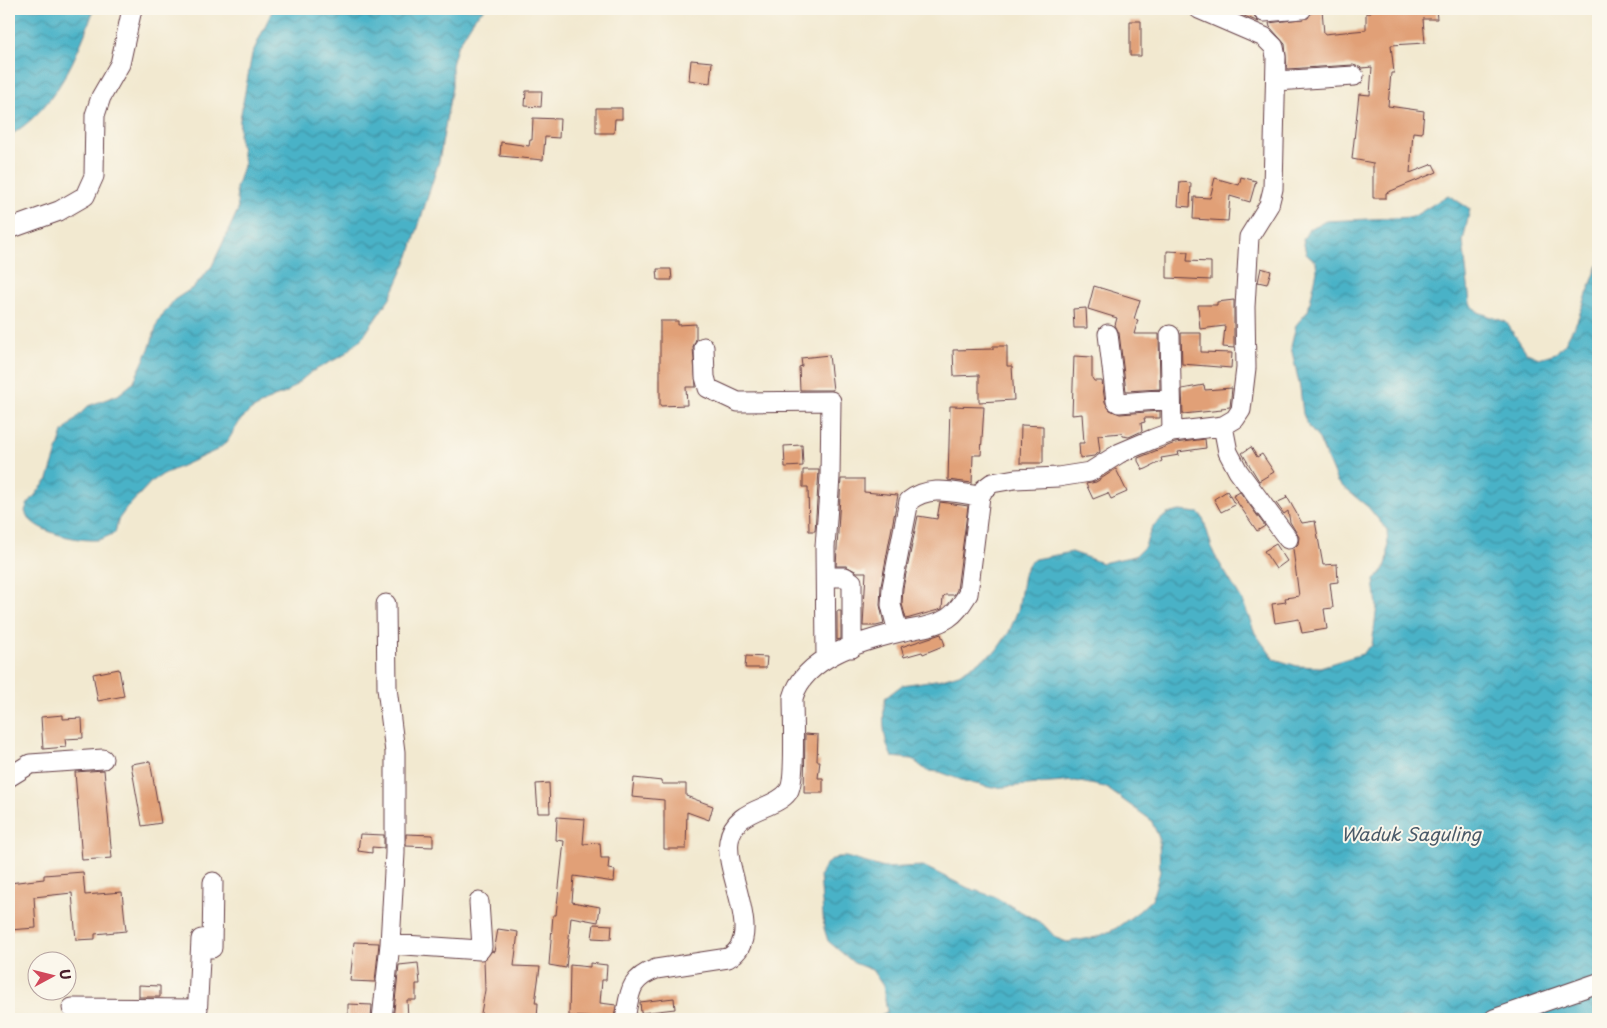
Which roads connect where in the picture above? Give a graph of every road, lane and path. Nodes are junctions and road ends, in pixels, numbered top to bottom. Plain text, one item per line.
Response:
1 (132, 9) edge
2 (1200, 9) edge
3 (1302, 9) edge
4 (1264, 10) edge
5 (1264, 37) junction
6 (1354, 76) dead end
7 (1276, 81) junction
8 (9, 229) edge
9 (1108, 334) dead end
10 (1170, 336) dead end
11 (704, 347) dead end
12 (1170, 400) junction
13 (1223, 426) junction
14 (1172, 432) junction
15 (980, 496) junction
16 (1288, 539) dead end
17 (826, 577) junction
18 (386, 604) dead end
19 (898, 632) junction
20 (852, 648) junction
21 (826, 658) junction
22 (103, 759) dead end
23 (9, 777) edge
24 (212, 882) dead end
25 (479, 902) dead end
26 (390, 944) junction
27 (1598, 984) edge
28 (72, 1008) dead end
29 (197, 1014) edge
30 (382, 1019) edge
31 (625, 1019) edge
32 (1494, 1019) edge

1 - 8 street
2 - 5 street
3 - 4 street
4 - 5 street
5 - 7 street
6 - 7 street
7 - 13 street
9 - 12 street
10 - 12 street
11 - 17 street
12 - 14 street
13 - 14 street
13 - 16 street
14 - 15 street
15 - 19 street
15 - 19 street
17 - 20 street
17 - 21 street
18 - 26 street
19 - 20 street
20 - 21 street
21 - 31 street
22 - 23 street
24 - 29 street
25 - 26 street
26 - 30 street
27 - 32 street
28 - 29 street

